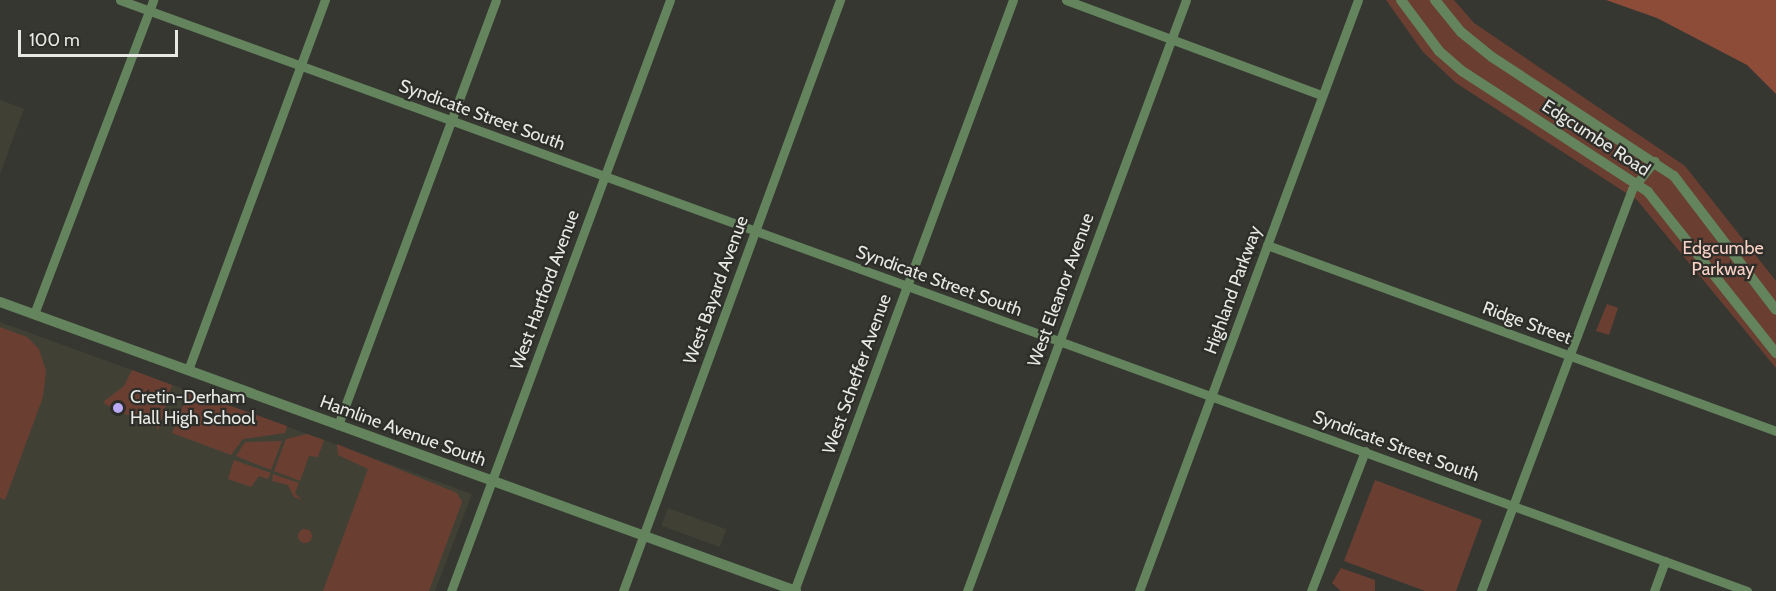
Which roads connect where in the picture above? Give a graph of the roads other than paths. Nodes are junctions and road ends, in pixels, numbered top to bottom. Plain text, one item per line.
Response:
1 (120, 0) edge
2 (153, 0) edge
3 (325, 0) edge
4 (496, 0) edge
5 (670, 0) edge
6 (840, 0) edge
7 (1013, 0) edge
8 (1066, 0) edge
9 (1186, 0) edge
10 (1358, 0) edge
11 (1401, 0) edge
12 (1435, 0) edge
13 (149, 11) junction
14 (1171, 39) junction
15 (300, 66) junction
16 (1322, 95) junction
17 (451, 121) junction
18 (1655, 161) junction
19 (604, 177) junction
20 (1638, 183) junction
21 (755, 232) junction
22 (1267, 245) junction
23 (907, 287) junction
24 (0, 302) edge
25 (1776, 310) edge
26 (34, 314) junction
27 (1059, 342) junction
28 (1776, 353) edge
29 (1569, 356) junction
30 (188, 370) junction
31 (1210, 398) junction
32 (338, 424) junction
33 (1776, 431) edge
34 (1365, 451) junction
35 (492, 481) junction
36 (1513, 507) junction
37 (643, 536) junction
38 (1665, 561) junction
39 (451, 591) edge
40 (623, 591) edge
41 (795, 591) edge
42 (967, 591) edge
43 (1139, 591) edge
44 (1311, 591) edge
45 (1482, 591) edge
46 (1654, 591) edge
47 (1747, 591) edge

1 - 13 street, Syndicate Street South
2 - 13 street
3 - 15 street
4 - 17 street
5 - 19 street, West Hartford Avenue
6 - 21 street, West Bayard Avenue
7 - 23 street, West Scheffer Avenue
8 - 14 street
9 - 14 street, West Eleanor Avenue
10 - 16 street, Highland Parkway
11 - 20 street, Edgcumbe Road
12 - 18 street, Edgcumbe Road
13 - 15 street, Syndicate Street South
13 - 26 street
14 - 16 street
14 - 27 street, West Eleanor Avenue
15 - 17 street, Syndicate Street South
15 - 30 street
16 - 22 street, Highland Parkway
17 - 19 street, Syndicate Street South
17 - 32 street
18 - 20 street
18 - 25 street, Edgcumbe Road
19 - 21 street, Syndicate Street South
19 - 35 street, West Hartford Avenue
20 - 28 street, Edgcumbe Road
20 - 29 street
21 - 23 street, Syndicate Street South
21 - 37 street, West Bayard Avenue
22 - 29 street, Ridge Street
22 - 31 street, Highland Parkway
23 - 27 street, Syndicate Street South
23 - 41 street, West Scheffer Avenue
24 - 26 street, Hamline Avenue South
26 - 30 street, Hamline Avenue South
27 - 31 street, Syndicate Street South
27 - 42 street, West Eleanor Avenue
29 - 33 street, Ridge Street
29 - 36 street
30 - 32 street, Hamline Avenue South
31 - 34 street, Syndicate Street South
31 - 43 street, Highland Parkway
32 - 35 street, Hamline Avenue South
34 - 36 street, Syndicate Street South
34 - 44 street
35 - 37 street, Hamline Avenue South
35 - 39 street, West Hartford Avenue
36 - 38 street, Syndicate Street South
36 - 45 street
37 - 40 street, West Bayard Avenue
37 - 41 street, Hamline Avenue South
38 - 46 street
38 - 47 street, Syndicate Street South

